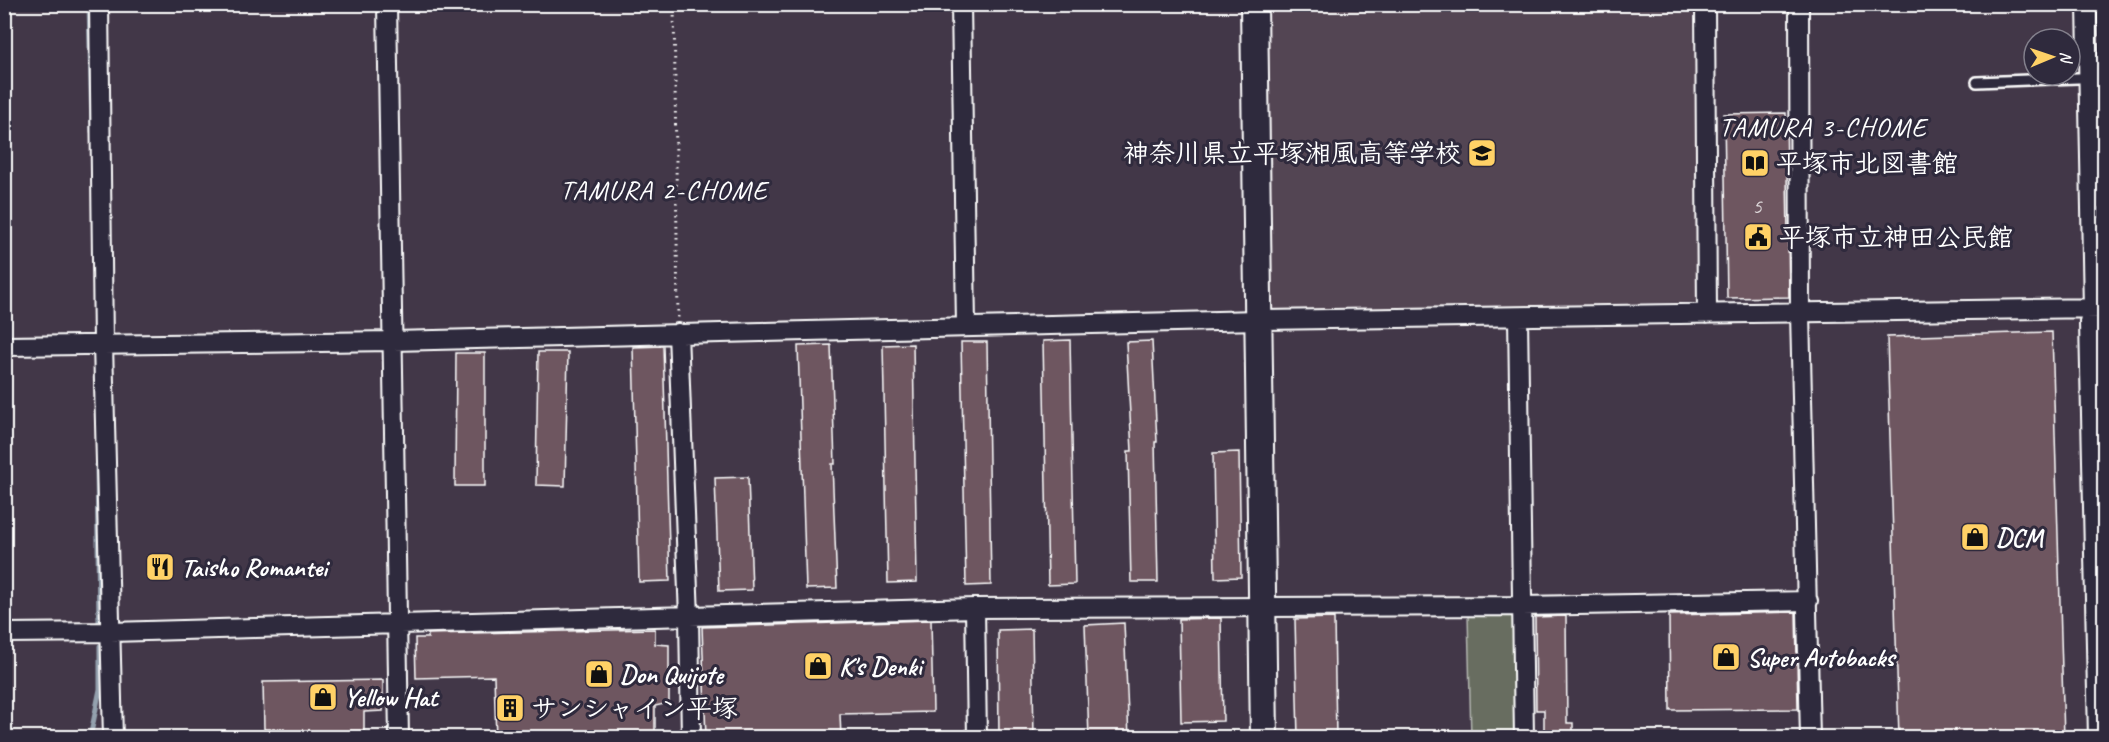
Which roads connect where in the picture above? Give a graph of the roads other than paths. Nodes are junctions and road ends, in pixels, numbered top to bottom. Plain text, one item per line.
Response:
1 (99, 4) edge
2 (387, 4) edge
3 (962, 4) edge
4 (1254, 4) edge
5 (1705, 4) edge
6 (1799, 4) edge
7 (2088, 4) edge
8 (2097, 77) edge
9 (1977, 82) dead end
10 (2099, 308) edge
11 (1800, 313) junction
12 (1707, 314) junction
13 (1518, 316) junction
14 (1259, 320) junction
15 (966, 326) junction
16 (678, 333) junction
17 (393, 341) junction
18 (103, 344) junction
19 (4, 346) edge
20 (1808, 601) junction
21 (1263, 606) junction
22 (1522, 606) junction
23 (975, 608) junction
24 (689, 617) junction
25 (397, 625) junction
26 (111, 632) junction
27 (4, 633) edge
28 (113, 738) edge
29 (399, 738) edge
30 (691, 738) edge
31 (977, 738) edge
32 (1264, 738) edge
33 (1524, 738) edge
34 (1810, 738) edge
35 (2098, 738) edge

1 - 18 street
2 - 17 street
3 - 15 street
4 - 14 street
5 - 12 street
6 - 11 street
7 - 8 street
8 - 9 lane
8 - 10 street
10 - 11 street
10 - 35 street
11 - 12 street
11 - 20 street
12 - 13 street
13 - 14 street
13 - 22 street
14 - 15 street
14 - 21 street
15 - 16 street
16 - 17 street
16 - 24 street
17 - 18 street
17 - 25 street
18 - 19 street
18 - 26 street
20 - 22 street
20 - 34 street
21 - 22 street
21 - 23 street
21 - 32 street
22 - 33 street
23 - 24 street
23 - 31 street
24 - 25 street
24 - 30 street
25 - 26 street
25 - 29 street
26 - 27 street
26 - 28 street

